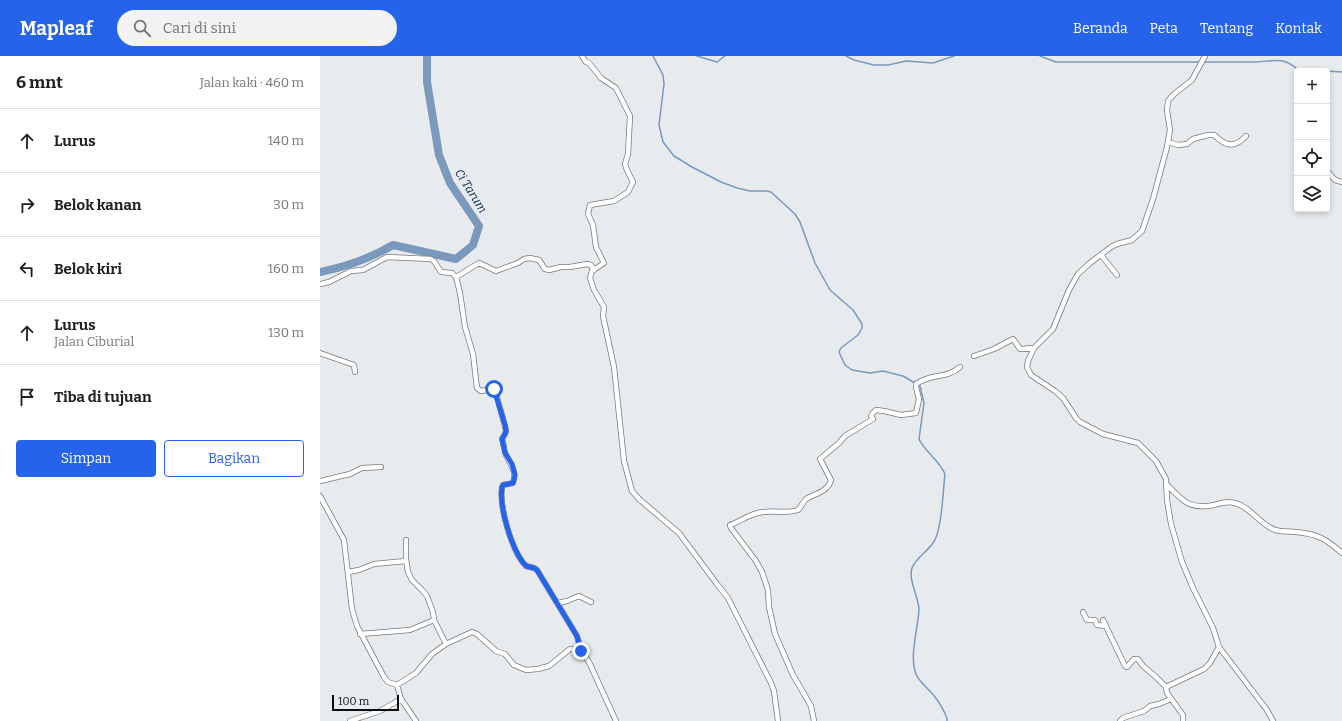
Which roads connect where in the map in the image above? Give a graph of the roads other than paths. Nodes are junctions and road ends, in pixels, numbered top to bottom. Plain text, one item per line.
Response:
1 (582, 56) edge
2 (1204, 58) edge
3 (1246, 136) dead end
4 (1168, 142) junction
5 (1330, 174) edge
6 (1342, 182) edge
7 (1101, 256) junction
8 (594, 270) junction
9 (1117, 275) dead end
10 (456, 276) junction
11 (320, 284) edge
12 (1034, 348) junction
13 (320, 353) edge
14 (974, 356) dead end
15 (960, 367) dead end
16 (355, 372) dead end
17 (381, 467) dead end
18 (320, 481) edge
19 (1166, 485) junction
20 (320, 496) edge
21 (406, 540) dead end
22 (1342, 553) edge
23 (406, 561) junction
24 (348, 572) junction
25 (591, 602) dead end
26 (558, 603) junction
27 (1083, 612) dead end
28 (434, 620) junction
29 (1104, 620) dead end
30 (1106, 626) junction
31 (360, 634) junction
32 (446, 644) junction
33 (1219, 647) junction
34 (581, 651) junction
35 (397, 685) junction
36 (1166, 687) junction
37 (401, 699) junction
38 (1171, 699) junction
39 (350, 721) edge
40 (416, 721) edge
41 (616, 721) edge
42 (778, 721) edge
43 (814, 721) edge
44 (1120, 721) edge
45 (1182, 721) edge
46 (1274, 721) edge

1 - 8 street
2 - 4 street
3 - 4 street
4 - 7 street
5 - 6 street
7 - 9 street
7 - 12 street
8 - 10 street
8 - 42 street
10 - 11 street
10 - 26 street
12 - 14 street
12 - 19 street
13 - 16 street
15 - 43 street
17 - 18 street
19 - 22 street
19 - 33 street
20 - 24 street
21 - 23 street
23 - 24 street
23 - 28 street
24 - 31 street
25 - 26 street
26 - 34 street
27 - 30 street
28 - 31 street
28 - 32 street
29 - 30 street
30 - 36 street
31 - 35 street
32 - 34 street
32 - 35 street
33 - 36 street
33 - 46 street
34 - 41 street
35 - 37 street
36 - 38 street
37 - 39 street
37 - 40 street
38 - 44 street
38 - 45 street

